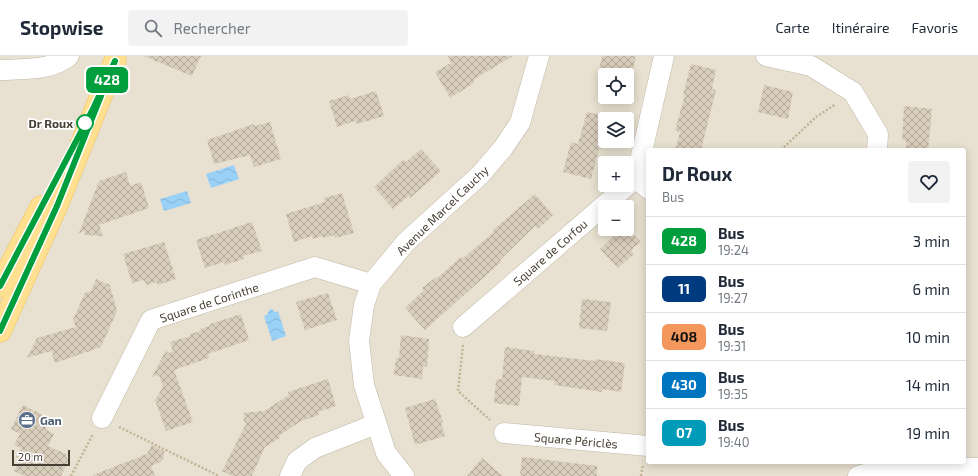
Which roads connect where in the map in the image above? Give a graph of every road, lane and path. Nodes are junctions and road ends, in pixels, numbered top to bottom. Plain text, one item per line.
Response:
1 (70, 56) edge
2 (539, 56) edge
3 (664, 56) edge
4 (766, 56) edge
5 (112, 58) edge
6 (0, 70) edge
7 (852, 92) junction
8 (648, 148) edge
9 (783, 148) edge
10 (877, 148) edge
11 (646, 161) edge
12 (642, 184) edge
13 (371, 284) junction
14 (0, 286) edge
15 (463, 327) joint
16 (0, 331) edge
17 (102, 418) junction
18 (376, 424) junction
19 (504, 433) joint
20 (646, 446) edge
21 (978, 468) edge
22 (868, 470) edge
23 (70, 476) edge
24 (219, 476) edge
25 (290, 476) edge
26 (404, 476) edge

1 - 6 street
2 - 13 street, Avenue Marcel Cauchy
3 - 8 street, Square de Corfou
4 - 7 street
5 - 14 main road
5 - 16 main road
7 - 9 path
7 - 10 street
11 - 12 street, Square de Corfou
12 - 15 street, Square de Corfou
13 - 17 street, Square de Corinthe
13 - 18 street, Avenue Marcel Cauchy
15 - 19 path
17 - 23 path
17 - 24 path
18 - 25 street
18 - 26 street, Avenue Marcel Cauchy
19 - 20 street, Square Périclès
21 - 22 street

